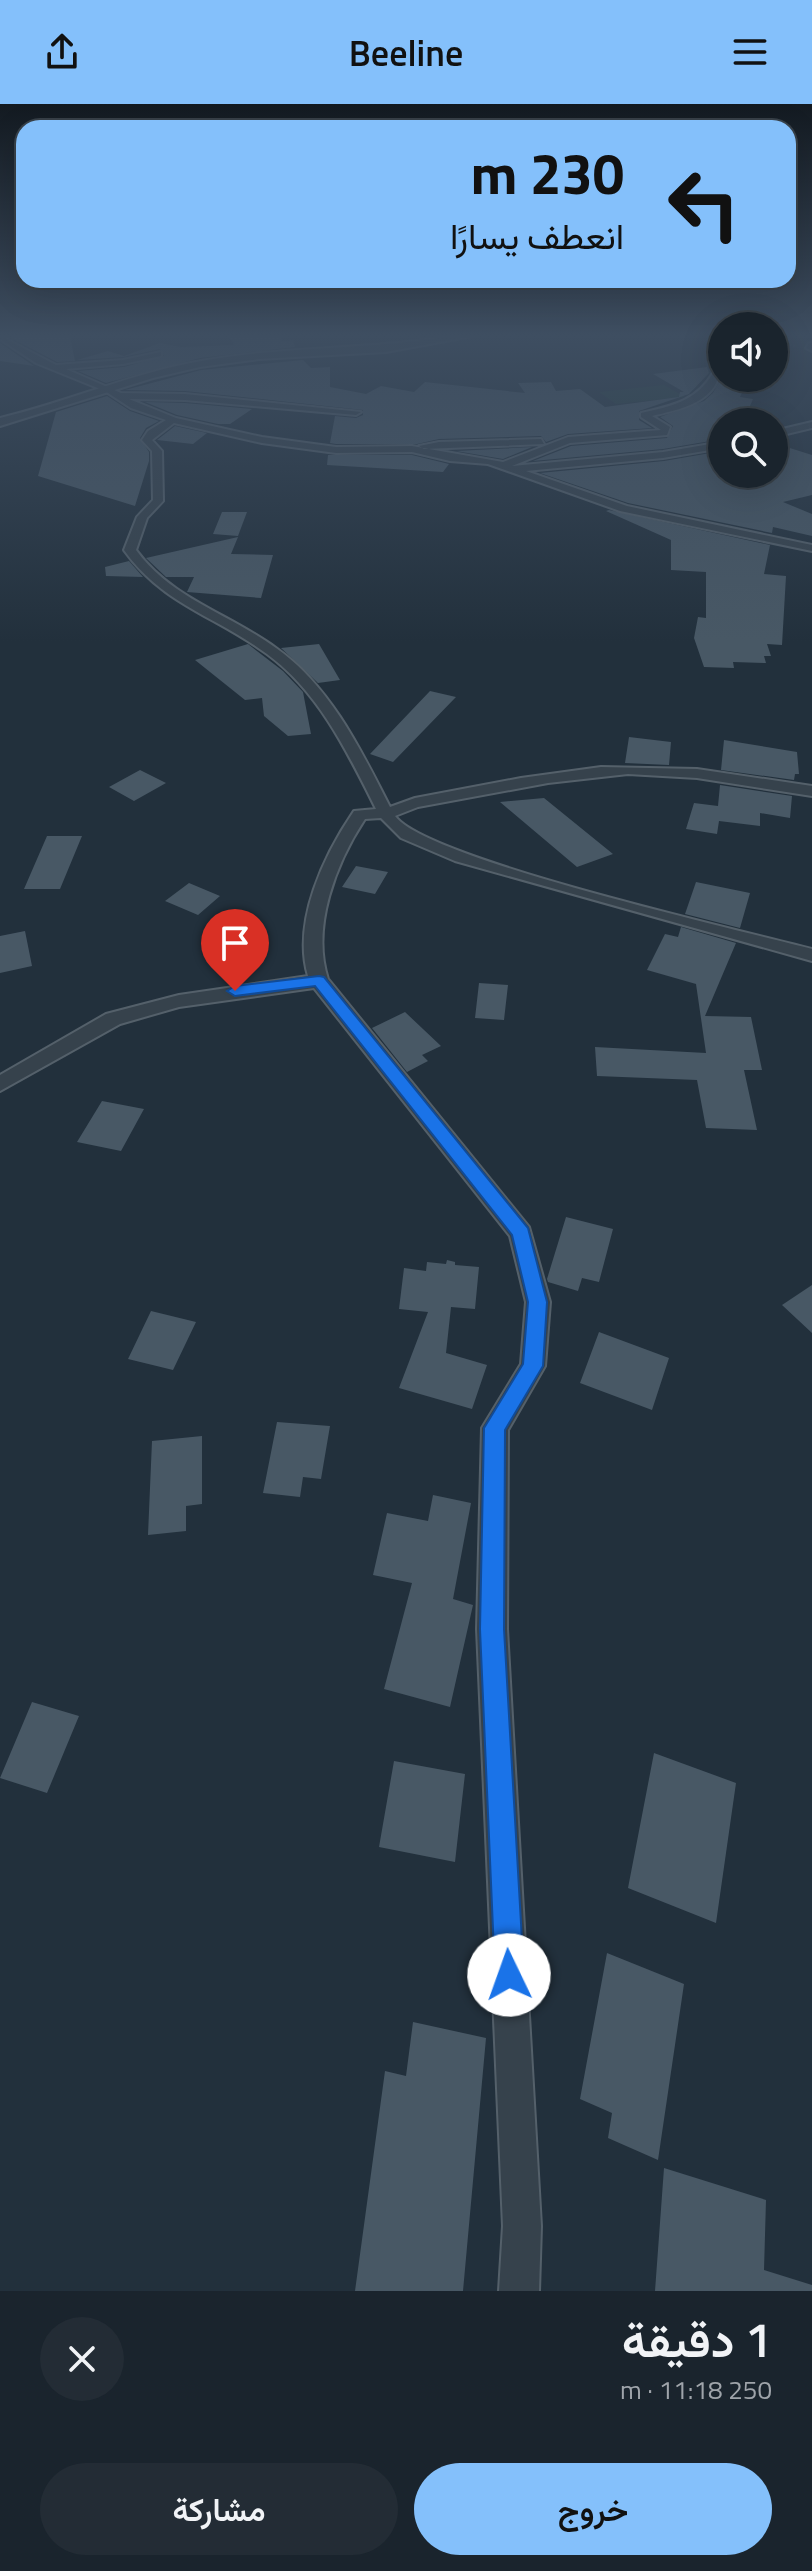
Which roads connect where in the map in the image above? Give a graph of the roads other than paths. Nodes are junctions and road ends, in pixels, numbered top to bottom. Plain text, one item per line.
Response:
1 (148, 438) edge
2 (262, 438) edge
3 (595, 438) edge
4 (568, 440) junction
5 (708, 447) edge
6 (412, 449) junction
7 (509, 467) junction
8 (812, 548) edge
9 (812, 791) edge
10 (388, 813) junction
11 (812, 955) edge
12 (319, 981) junction
13 (0, 1084) edge
14 (519, 2291) edge

1 - 10 street
2 - 6 street
3 - 4 street
4 - 6 street
4 - 7 street
5 - 7 street
6 - 7 street
7 - 8 street
9 - 10 street
10 - 11 street
10 - 12 street
12 - 13 street
12 - 14 street

